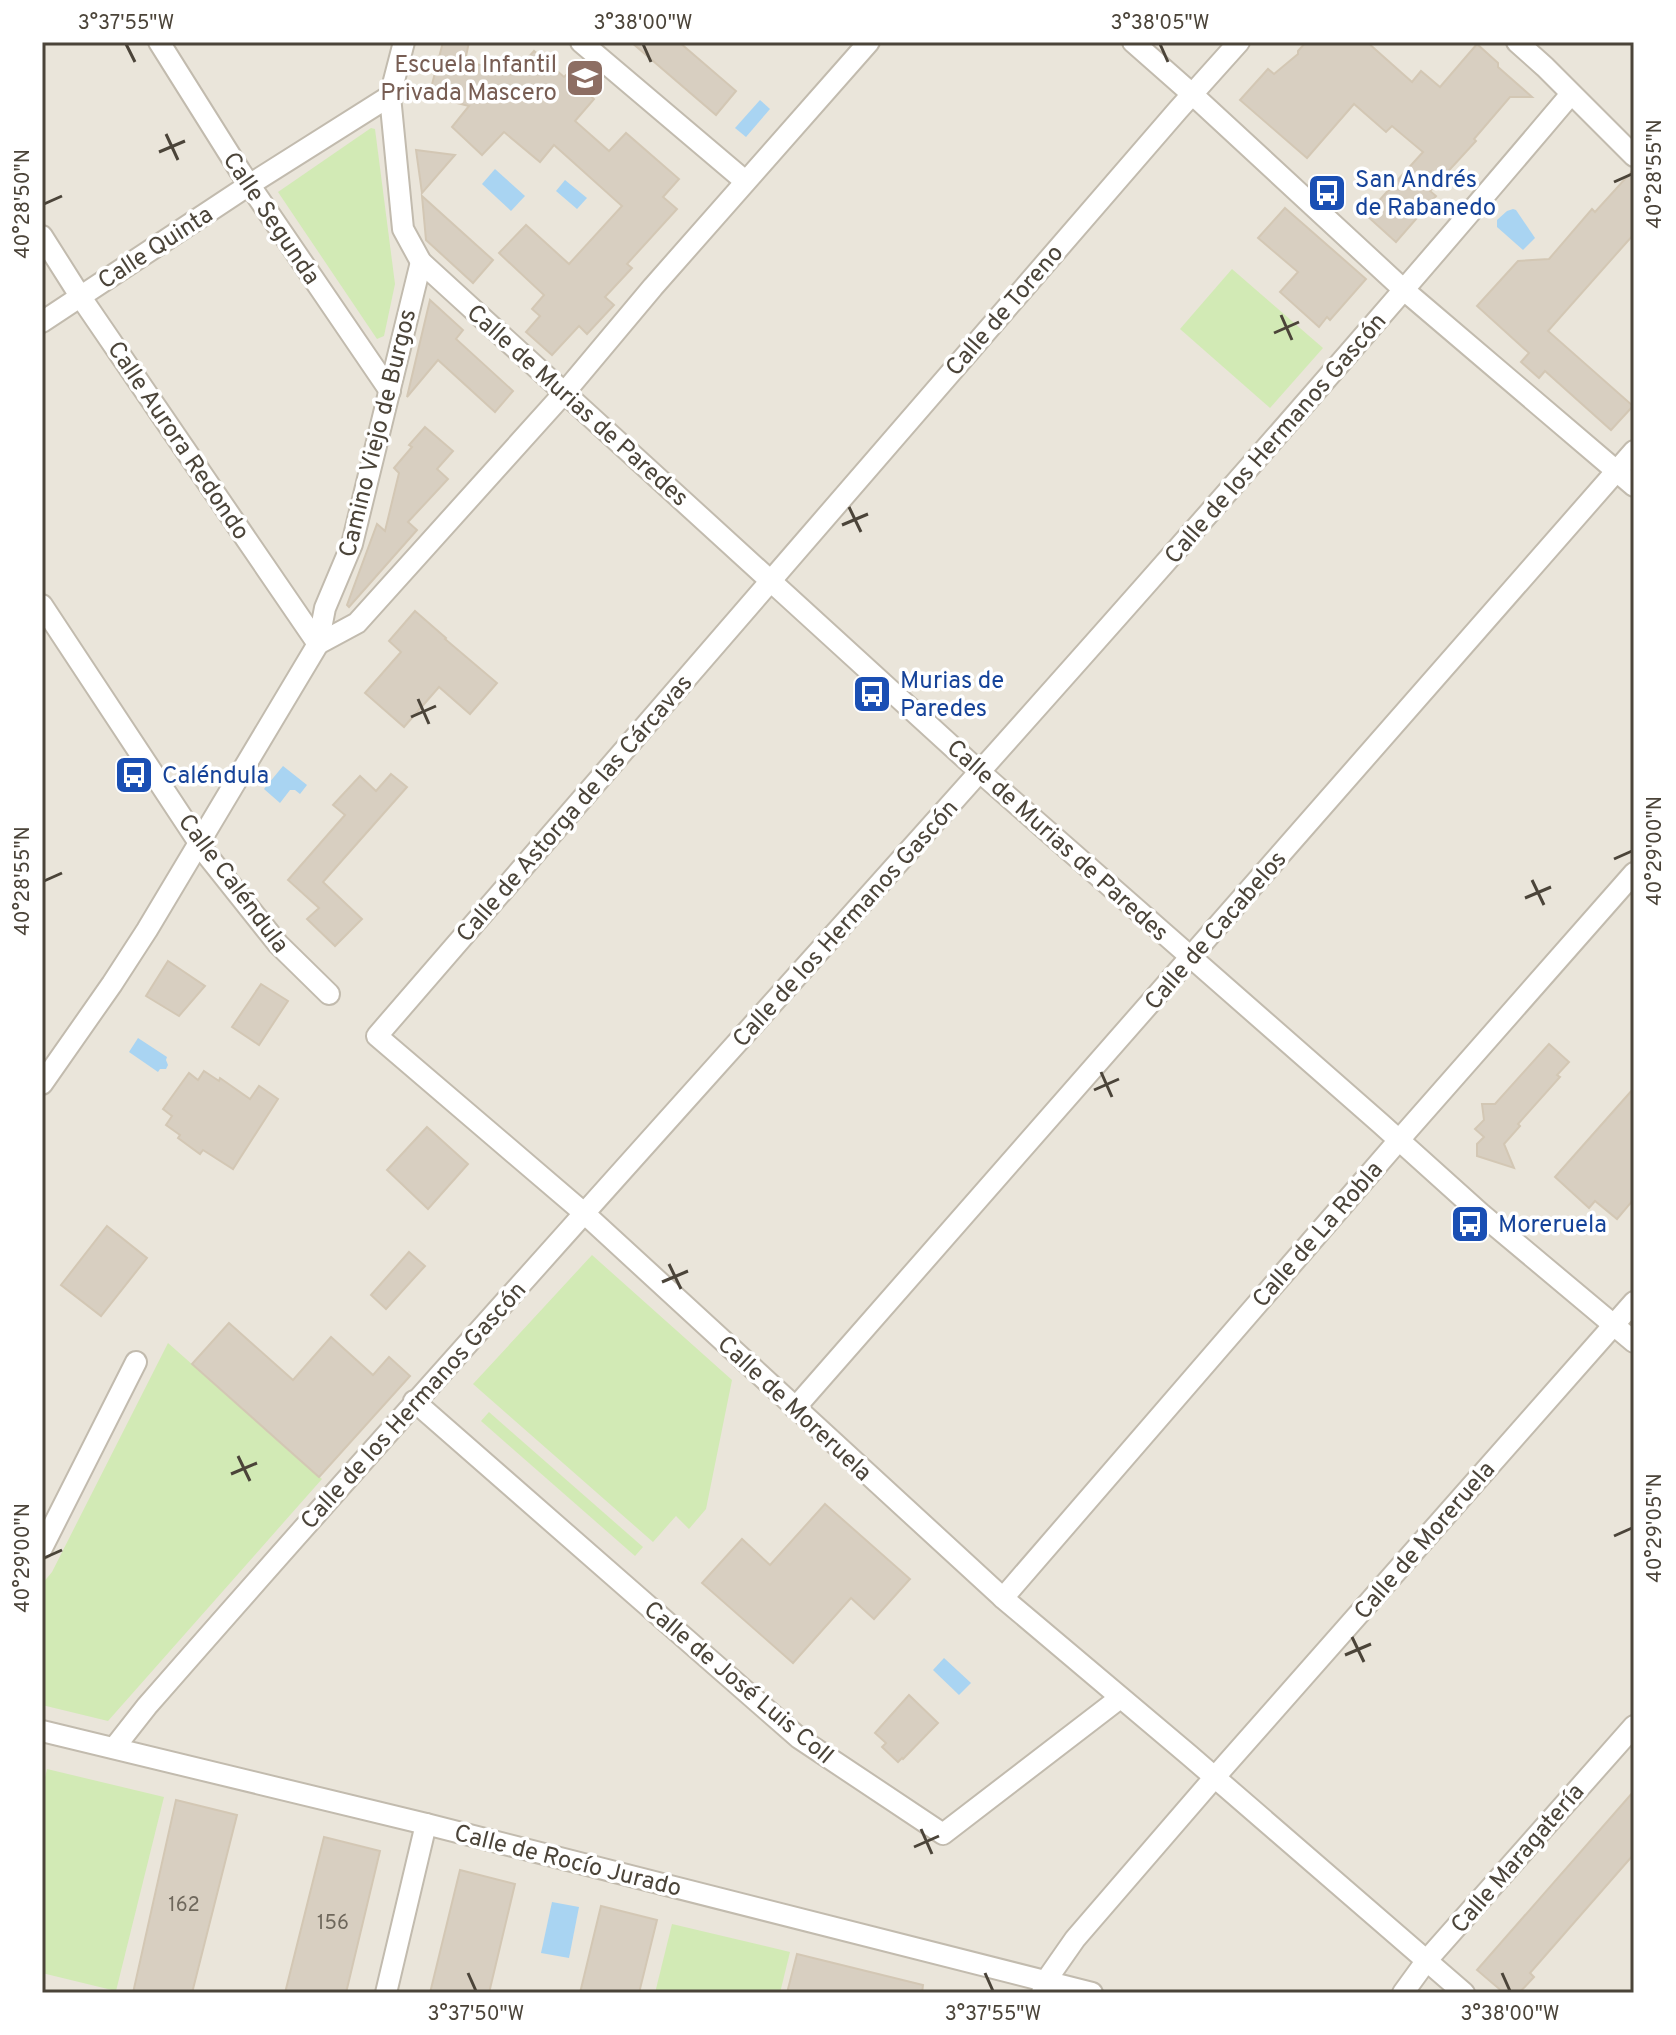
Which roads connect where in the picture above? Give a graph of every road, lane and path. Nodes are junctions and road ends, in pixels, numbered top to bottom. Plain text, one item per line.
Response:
1 (159, 42) edge
2 (581, 42) edge
3 (869, 42) edge
4 (1133, 42) edge
5 (1239, 42) edge
6 (1517, 42) edge
7 (399, 46) edge
8 (1192, 94) junction
9 (1571, 94) junction
10 (390, 96) junction
11 (1634, 156) edge
12 (745, 181) junction
13 (249, 185) junction
14 (42, 236) edge
15 (421, 262) junction
16 (1404, 290) junction
17 (80, 296) junction
18 (42, 322) edge
19 (390, 391) junction
20 (565, 392) junction
21 (1634, 451) edge
22 (1617, 471) junction
23 (1634, 486) edge
24 (771, 580) junction
25 (42, 605) edge
26 (318, 644) junction
27 (980, 772) junction
28 (200, 842) junction
29 (1634, 873) edge
30 (1190, 957) junction
31 (329, 994) dead end
32 (377, 1036) joint
33 (42, 1084) edge
34 (1399, 1140) junction
35 (584, 1213) junction
36 (1634, 1302) edge
37 (1614, 1325) junction
38 (1634, 1342) edge
39 (136, 1362) dead end
40 (414, 1401) junction
41 (795, 1408) junction
42 (42, 1548) edge
43 (1003, 1598) junction
44 (1120, 1698) junction
45 (1634, 1726) edge
46 (42, 1731) edge
47 (114, 1748) junction
48 (1214, 1778) junction
49 (426, 1824) junction
50 (1427, 1960) junction
51 (1044, 1987) edge
52 (386, 1993) edge
53 (1092, 1993) edge
54 (1403, 1993) edge
55 (1464, 1993) edge

1 - 13 street, Calle Segunda
2 - 12 street
3 - 12 street
4 - 8 street
5 - 8 street, Calle de Toreno
6 - 9 street
7 - 10 street
8 - 16 street
8 - 24 street, Calle de Toreno
9 - 11 street
9 - 16 street, Calle de los Hermanos Gascón
10 - 13 street, Calle Quinta
10 - 15 street
12 - 20 street
13 - 17 street, Calle Quinta
13 - 19 street, Calle Segunda
14 - 17 street, Calle Aurora Redondo
15 - 19 street, Camino Viejo de Burgos
15 - 20 street, Calle de Murias de Paredes
16 - 22 street
16 - 27 street, Calle de los Hermanos Gascón
17 - 18 street, Calle Quinta
17 - 26 street, Calle Aurora Redondo
19 - 26 street, Camino Viejo de Burgos
20 - 24 street, Calle de Murias de Paredes
20 - 26 street
21 - 22 street, Calle de Cacabelos
22 - 23 street
22 - 30 street, Calle de Cacabelos
24 - 27 street, Calle de Murias de Paredes
24 - 32 street, Calle de Astorga de las Cárcavas
25 - 28 street, Calle Caléndula
26 - 28 street, Camino Viejo de Burgos
27 - 30 street, Calle de Murias de Paredes
27 - 35 street, Calle de los Hermanos Gascón
28 - 31 street, Calle Caléndula
28 - 33 street, Camino Viejo de Burgos
29 - 34 street, Calle de La Robla
30 - 34 street, Calle de Murias de Paredes
30 - 41 street, Calle de Cacabelos
32 - 35 street, Calle de Moreruela
34 - 37 street, Calle de Murias de Paredes
34 - 43 street, Calle de La Robla
35 - 40 street, Calle de los Hermanos Gascón
35 - 41 street, Calle de Moreruela
36 - 37 street, Calle de Moreruela
37 - 38 street, Calle de Murias de Paredes
37 - 48 street, Calle de Moreruela
39 - 42 street
40 - 44 street, Calle de José Luis Coll
40 - 47 street, Calle de los Hermanos Gascón
41 - 43 street, Calle de Moreruela
43 - 44 street, Calle de Moreruela
44 - 48 street, Calle de Moreruela
45 - 50 street, Calle Maragatería
46 - 47 street, Calle de Rocío Jurado
47 - 49 street, Calle de Rocío Jurado
48 - 50 street, Calle de Moreruela
48 - 51 street
49 - 51 street, Calle de Rocío Jurado
49 - 52 street
50 - 54 street, Calle Maragatería
50 - 55 street, Calle de Moreruela
51 - 53 street, Calle de Rocío Jurado

